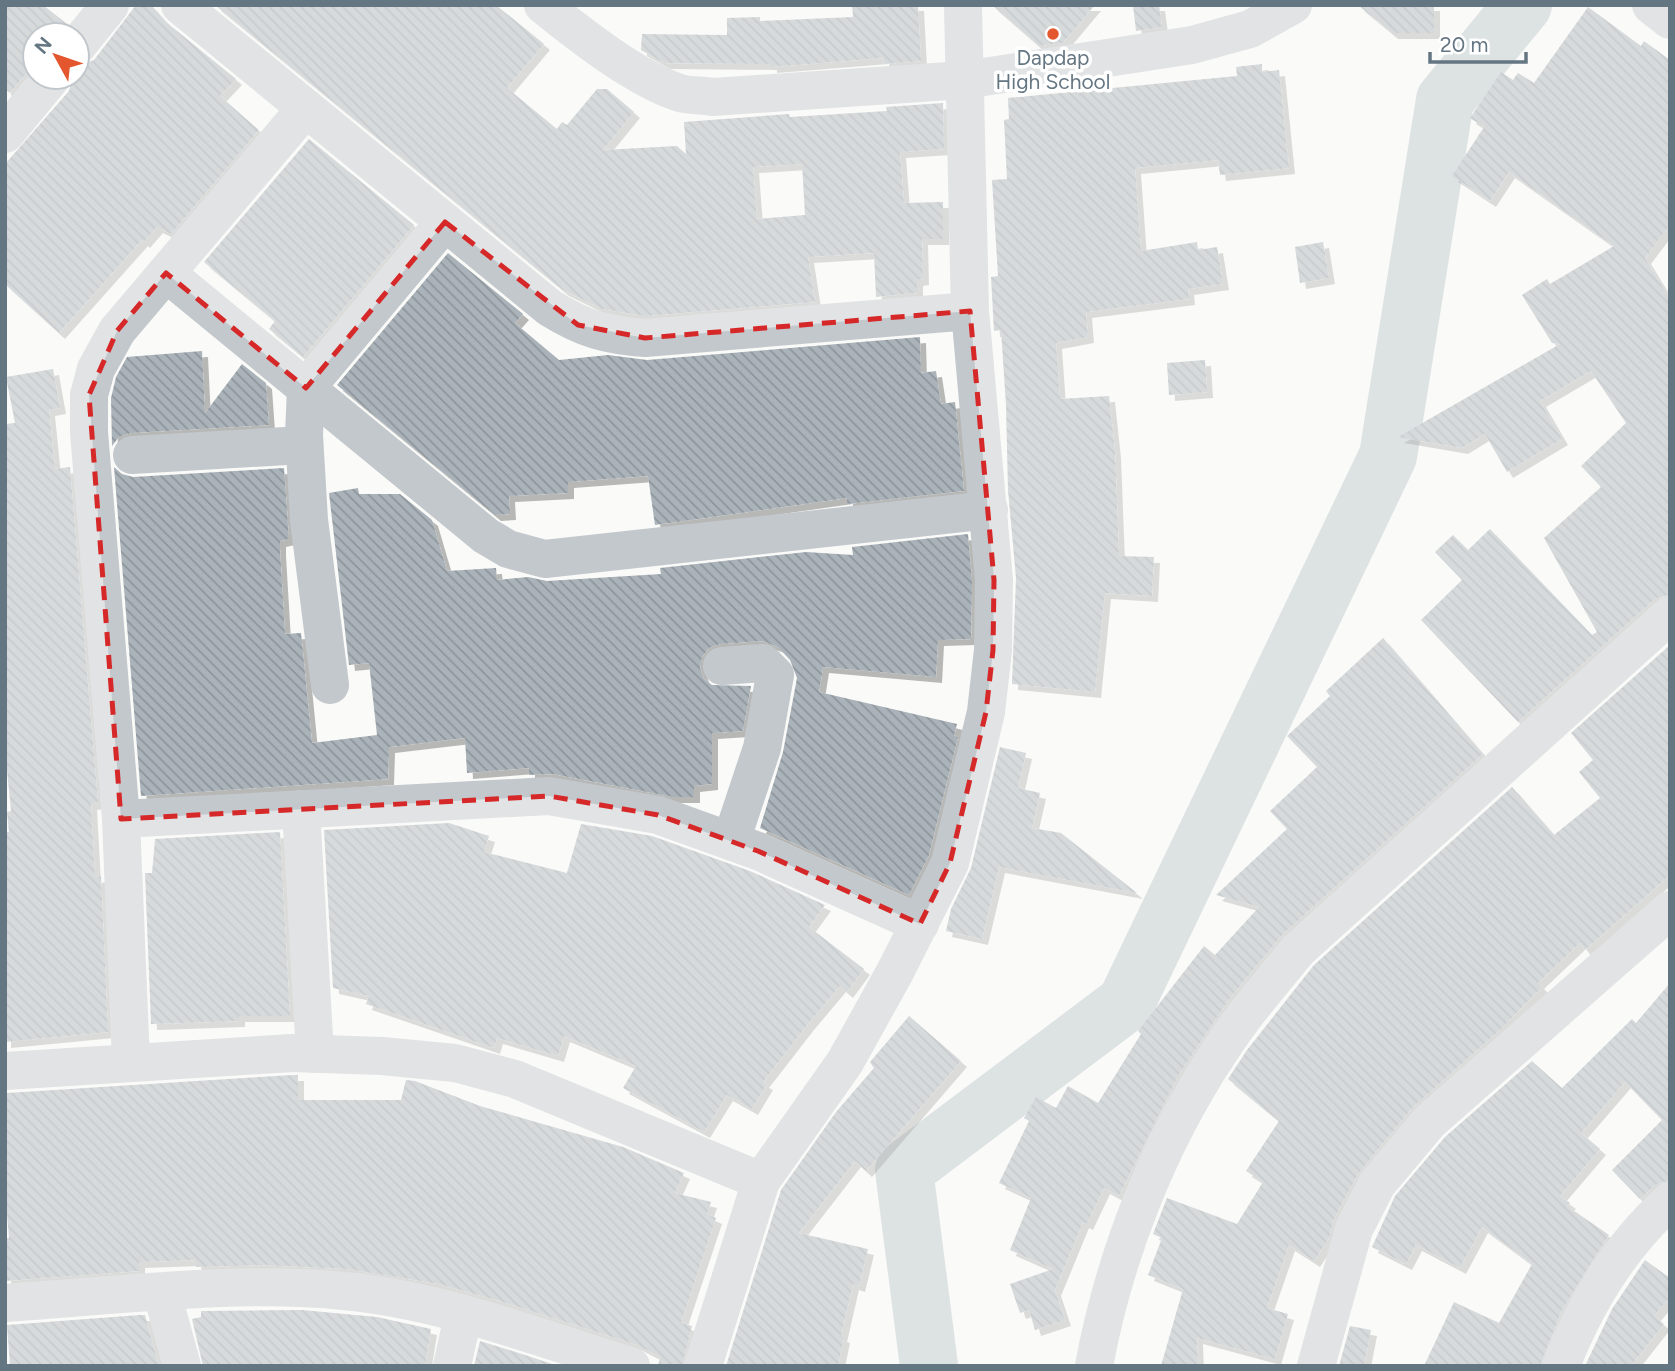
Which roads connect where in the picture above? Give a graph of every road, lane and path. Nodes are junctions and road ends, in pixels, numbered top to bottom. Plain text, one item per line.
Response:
1 (110, 5) edge
2 (180, 5) edge
3 (543, 5) edge
4 (962, 5) edge
5 (1293, 5) edge
6 (1651, 5) edge
7 (1670, 20) edge
8 (91, 29) edge
9 (964, 80) junction
10 (40, 91) edge
11 (306, 108) junction
12 (5, 134) edge
13 (445, 222) junction
14 (166, 273) junction
15 (970, 311) junction
16 (306, 388) junction
17 (304, 445) junction
18 (132, 455) dead end
19 (989, 510) junction
20 (1670, 615) edge
21 (722, 666) dead end
22 (330, 685) dead end
23 (301, 809) junction
24 (121, 819) junction
25 (731, 842) junction
26 (1670, 910) edge
27 (920, 924) junction
28 (315, 1054) junction
29 (131, 1063) junction
30 (5, 1071) edge
31 (761, 1181) junction
32 (1670, 1201) edge
33 (162, 1293) junction
34 (5, 1303) edge
35 (463, 1316) junction
36 (183, 1366) edge
37 (452, 1366) edge
38 (631, 1366) edge
39 (703, 1366) edge
40 (1094, 1366) edge
41 (1316, 1366) edge
42 (1560, 1366) edge

1 - 8 street
2 - 11 street
3 - 9 street
4 - 9 street
5 - 9 street
6 - 7 street
9 - 15 street
10 - 12 street
11 - 13 street
11 - 14 street
13 - 15 street
13 - 16 street
14 - 16 street
14 - 24 street
15 - 19 street
16 - 17 street
16 - 19 street
17 - 18 street
17 - 22 street
19 - 27 street
20 - 40 street
21 - 25 street
23 - 24 street
23 - 25 street
23 - 28 street
24 - 29 street
25 - 27 street
26 - 41 street
27 - 31 street
28 - 29 street
28 - 31 street
29 - 30 street
31 - 39 street
32 - 42 street
33 - 34 street
33 - 35 street
33 - 36 street
35 - 37 street
35 - 38 street

